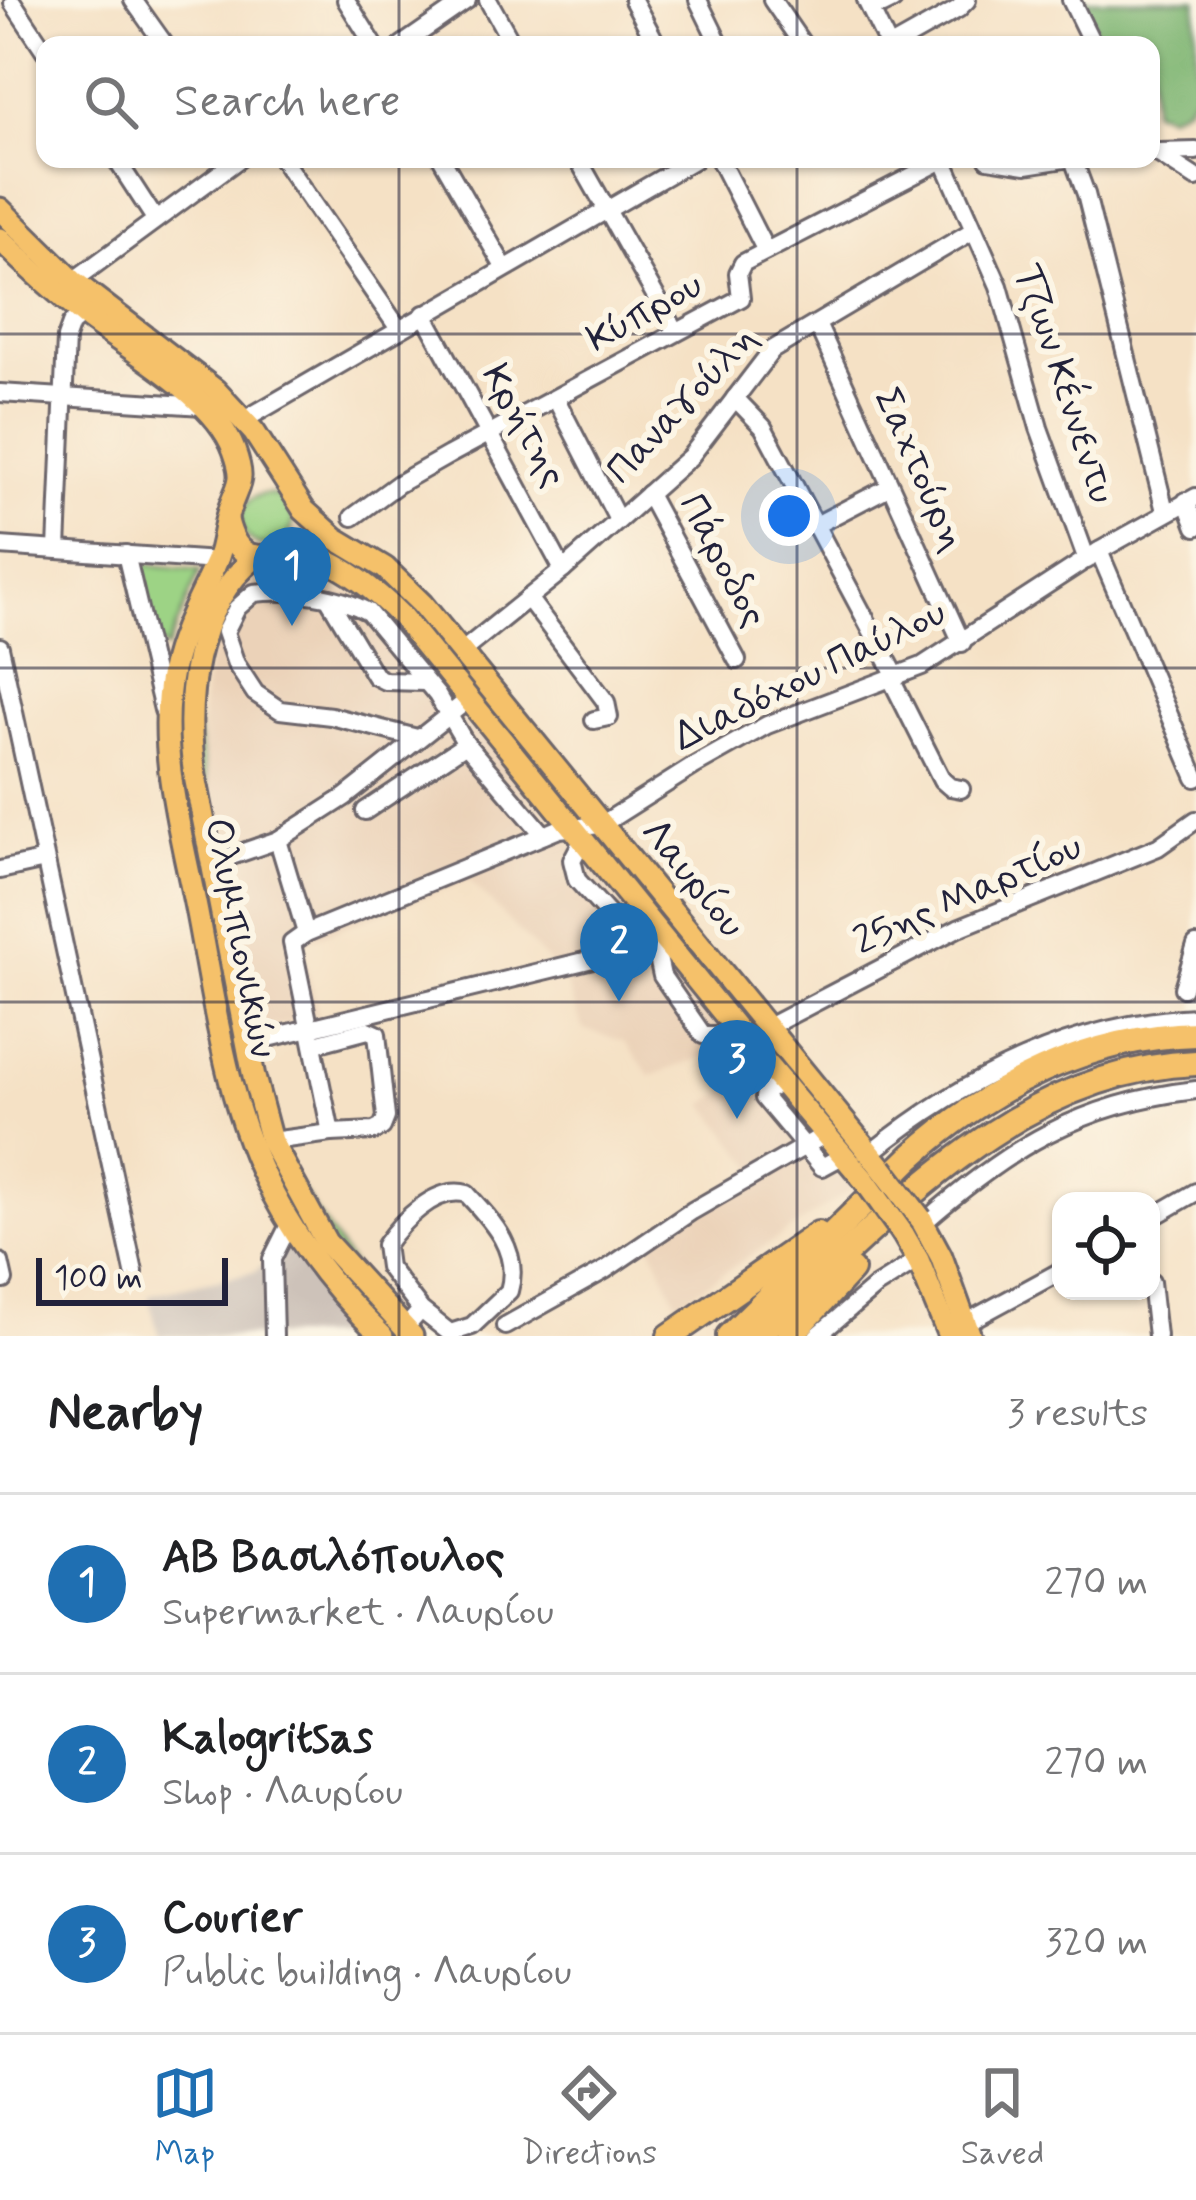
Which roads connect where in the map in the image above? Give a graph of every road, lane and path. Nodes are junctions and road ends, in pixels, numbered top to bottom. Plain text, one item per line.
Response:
1 (133, 0) edge
2 (346, 0) edge
3 (467, 0) edge
4 (488, 0) edge
5 (633, 0) edge
6 (698, 0) edge
7 (772, 0) edge
8 (967, 0) edge
9 (1072, 0) edge
10 (881, 2) edge
11 (10, 6) edge
12 (159, 36) edge
13 (368, 36) edge
14 (415, 36) edge
15 (508, 36) edge
16 (652, 36) edge
17 (716, 36) edge
18 (797, 36) edge
19 (889, 36) edge
20 (906, 36) edge
21 (1089, 36) edge
22 (36, 39) edge
23 (1160, 148) edge
24 (1196, 151) edge
25 (1160, 152) edge
26 (122, 168) edge
27 (226, 168) edge
28 (288, 168) edge
29 (447, 168) edge
30 (583, 168) edge
31 (679, 168) edge
32 (724, 168) edge
33 (927, 168) edge
34 (947, 168) edge
35 (1073, 168) edge
36 (1196, 178) edge
37 (0, 209) edge
38 (606, 209) junction
39 (155, 219) junction
40 (974, 230) junction
41 (0, 239) edge
42 (766, 251) junction
43 (504, 267) junction
44 (73, 280) junction
45 (83, 314) junction
46 (424, 314) junction
47 (817, 324) junction
48 (399, 328) junction
49 (676, 332) junction
50 (0, 392) edge
51 (64, 397) junction
52 (735, 398) junction
53 (556, 399) junction
54 (203, 406) junction
55 (244, 420) junction
56 (490, 434) junction
57 (286, 487) junction
58 (890, 487) junction
59 (648, 494) junction
60 (238, 495) junction
61 (1191, 499) edge
62 (304, 509) junction
63 (1165, 511) junction
64 (353, 517) dead end
65 (227, 520) junction
66 (619, 520) junction
67 (814, 526) junction
68 (1196, 527) edge
69 (0, 546) edge
70 (57, 549) junction
71 (288, 553) junction
72 (126, 554) junction
73 (1093, 556) junction
74 (256, 557) junction
75 (217, 560) junction
76 (563, 570) junction
77 (528, 598) junction
78 (330, 601) junction
79 (144, 642) junction
80 (962, 643) junction
81 (0, 647) edge
82 (200, 651) junction
83 (460, 652) junction
84 (175, 658) junction
85 (737, 660) dead end
86 (895, 680) junction
87 (425, 682) junction
88 (469, 699) junction
89 (446, 716) junction
90 (594, 720) dead end
91 (167, 723) junction
92 (417, 738) junction
93 (466, 744) junction
94 (1196, 778) edge
95 (961, 788) dead end
96 (365, 811) dead end
97 (1196, 820) edge
98 (585, 830) junction
99 (544, 835) junction
100 (278, 840) junction
101 (46, 860) junction
102 (214, 862) junction
103 (0, 869) edge
104 (306, 933) junction
105 (1196, 945) edge
106 (663, 948) junction
107 (1184, 988) dead end
108 (1196, 1017) edge
109 (766, 1028) junction
110 (1196, 1034) edge
111 (314, 1036) junction
112 (248, 1043) junction
113 (1196, 1063) edge
114 (782, 1082) junction
115 (1196, 1090) edge
116 (332, 1133) junction
117 (826, 1134) junction
118 (271, 1142) junction
119 (806, 1148) junction
120 (844, 1155) junction
121 (912, 1156) junction
122 (873, 1167) junction
123 (1195, 1193) edge
124 (1160, 1213) edge
125 (915, 1218) junction
126 (290, 1223) junction
127 (918, 1260) junction
128 (134, 1272) dead end
129 (1052, 1276) edge
130 (1153, 1300) edge
131 (421, 1310) junction
132 (505, 1326) dead end
133 (409, 1332) edge
134 (958, 1332) edge
135 (274, 1336) edge
136 (382, 1336) edge
137 (670, 1336) edge
138 (729, 1336) edge
139 (757, 1336) edge
140 (790, 1336) edge
141 (817, 1336) edge
142 (1157, 1336) edge

1 - 12 street
2 - 13 street
3 - 14 street
4 - 15 street
5 - 16 street
6 - 17 street
7 - 18 street
8 - 20 street
9 - 21 street
10 - 19 street
11 - 22 street
23 - 24 street
25 - 36 street
26 - 39 street
27 - 39 street
28 - 48 street
29 - 43 street
30 - 38 street
31 - 38 street
32 - 42 street
33 - 42 street
34 - 40 street, Τζων Κέννεντυ
35 - 63 street
37 - 44 main road, Λαυρίου
38 - 43 street
38 - 49 street
39 - 44 street
40 - 47 street, Παναγούλη
40 - 73 street, Τζων Κέννεντυ
41 - 45 main road
42 - 49 street, Κύπρου
43 - 46 street
44 - 55 main road, Λαυρίου
45 - 51 street
45 - 54 main road
46 - 48 street
46 - 56 street, Κρήτης
47 - 52 street, Παναγούλη
47 - 58 street, Σαχτούρη
48 - 55 street
49 - 53 street, Κύπρου
50 - 51 street
51 - 54 street
51 - 70 street
52 - 59 street, Παναγούλη
52 - 67 street
53 - 56 street, Κύπρου
53 - 66 street
54 - 60 main road
55 - 57 main road, Λαυρίου
56 - 64 street, Κύπρου
56 - 76 street, Κρήτης
57 - 60 main road
57 - 62 main road, Λαυρίου
58 - 67 street
58 - 80 street, Σαχτούρη
59 - 66 street, Παναγούλη
59 - 85 street, Πάροδος
60 - 65 main road
61 - 63 street, Διαδόχου Παύλου
61 - 68 street
62 - 71 main road
62 - 83 main road, Λαυρίου
63 - 73 street, Διαδόχου Παύλου
65 - 74 main road
65 - 75 main road, Ολυμπιονικών
66 - 76 street, Παναγούλη
67 - 86 street
69 - 70 street
70 - 72 street
71 - 74 main road, Λαυρίου
71 - 88 main road, Λαυρίου
72 - 75 street
72 - 79 street
73 - 80 street, Διαδόχου Παύλου
73 - 94 street, Τζων Κέννεντυ
74 - 82 main road, Ολυμπιονικών
75 - 84 main road, Ολυμπιονικών
76 - 77 street, Παναγούλη
77 - 83 street, Παναγούλη
77 - 90 street
78 - 87 street
78 - 87 street
78 - 92 street
79 - 84 street
79 - 91 street
80 - 86 street, Διαδόχου Παύλου
81 - 101 street
82 - 84 street
82 - 102 main road, Ολυμπιονικών
83 - 98 main road, Λαυρίου
84 - 91 main road, Ολυμπιονικών
86 - 95 street
86 - 98 street, Διαδόχου Παύλου
87 - 89 street
88 - 89 street
88 - 98 main road, Λαυρίου
89 - 92 street
89 - 93 street
91 - 126 main road, Ολυμπιονικών
92 - 100 street
93 - 96 street
93 - 99 street
97 - 109 street, 25ης Μαρτίου
98 - 99 street, Διαδόχου Παύλου
98 - 106 main road, Λαυρίου
98 - 109 main road, Λαυρίου
99 - 104 street, Διαδόχου Παύλου
100 - 102 street
100 - 104 street
101 - 103 street
101 - 128 street
102 - 112 main road, Ολυμπιονικών
104 - 111 street
105 - 107 street
106 - 111 street
106 - 114 main road, Λαυρίου
108 - 122 street
109 - 122 main road, Λαυρίου
110 - 121 highway
111 - 112 street
111 - 116 street
111 - 116 street
112 - 118 main road, Ολυμπιονικών
113 - 125 highway
114 - 117 main road, Λαυρίου
114 - 119 street
115 - 125 street
116 - 118 street
117 - 119 street
117 - 120 main road, Λαυρίου
118 - 133 main road, Ολυμπιονικών
119 - 120 street
119 - 132 street
120 - 122 main road, Λαυρίου
121 - 137 highway
121 - 138 highway
122 - 125 main road, Λαυρίου, bridge
123 - 124 street
125 - 127 main road, Λαυρίου
125 - 134 main road, Λαυρίου
125 - 139 highway
125 - 140 highway
126 - 135 street
126 - 136 main road, Ολυμπιονικών
127 - 134 main road, Λαυρίου
127 - 141 street
129 - 134 street
130 - 142 street
131 - 131 street
131 - 133 street

